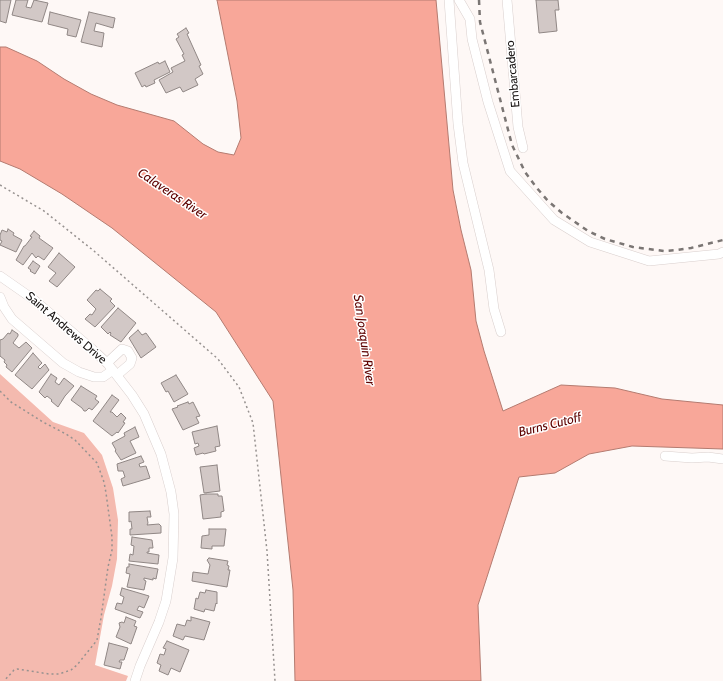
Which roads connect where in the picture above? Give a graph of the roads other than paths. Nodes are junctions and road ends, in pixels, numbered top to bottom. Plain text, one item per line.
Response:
1 (449, 0) edge
2 (459, 0) edge
3 (507, 0) edge
4 (523, 148) dead end
5 (723, 252) edge
6 (1, 278) edge
7 (0, 297) edge
8 (502, 332) dead end
9 (112, 370) junction
10 (664, 456) dead end
11 (723, 459) edge
12 (135, 681) edge

1 - 8 street
2 - 5 street
3 - 4 street, Embarcadero
6 - 9 street, Saint Andrews Drive
7 - 9 street
9 - 12 street, Saint Andrews Drive
10 - 11 street

